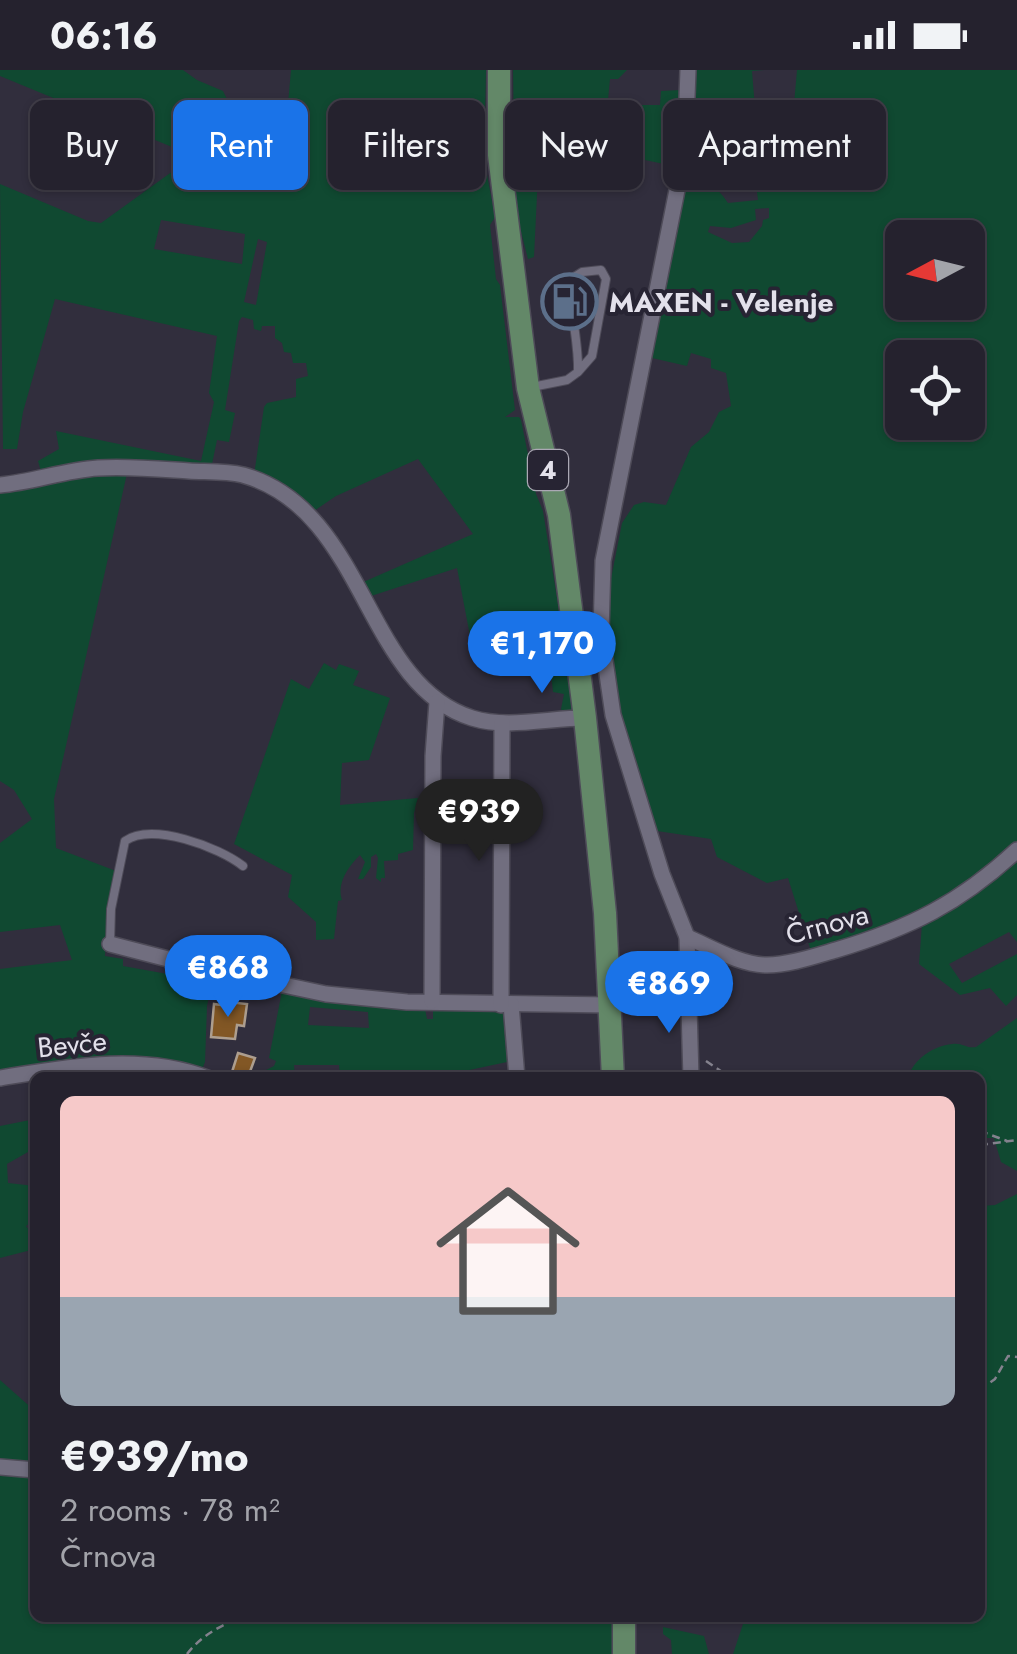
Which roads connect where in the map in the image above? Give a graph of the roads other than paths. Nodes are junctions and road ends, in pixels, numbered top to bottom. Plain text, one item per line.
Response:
1 (499, 70) edge
2 (688, 70) edge
3 (578, 372) junction
4 (528, 388) junction
5 (0, 485) edge
6 (438, 702) junction
7 (586, 718) junction
8 (502, 723) junction
9 (1017, 850) edge
10 (243, 866) dead end
11 (686, 937) junction
12 (110, 944) joint
13 (688, 995) junction
14 (432, 1002) junction
15 (506, 1005) junction
16 (610, 1005) junction
17 (38, 1072) edge
18 (181, 1072) edge
19 (516, 1072) edge
20 (613, 1072) edge
21 (691, 1072) edge
22 (30, 1073) edge
23 (0, 1078) edge
24 (0, 1467) edge
25 (30, 1470) edge
26 (624, 1622) edge
27 (624, 1654) edge

1 - 4 main road, 4
2 - 11 street
3 - 3 lane
3 - 4 lane
4 - 7 main road, 4
5 - 6 street
6 - 8 street
6 - 14 street
7 - 8 street
7 - 16 main road, 4
8 - 15 street
9 - 11 street, Črnova
10 - 12 lane
11 - 13 street
12 - 14 street
13 - 16 street
13 - 21 street
14 - 15 street
15 - 16 street
15 - 19 street
16 - 20 main road, 4
17 - 18 street, Bevče
22 - 23 street, Bevče
24 - 25 street
26 - 27 main road

